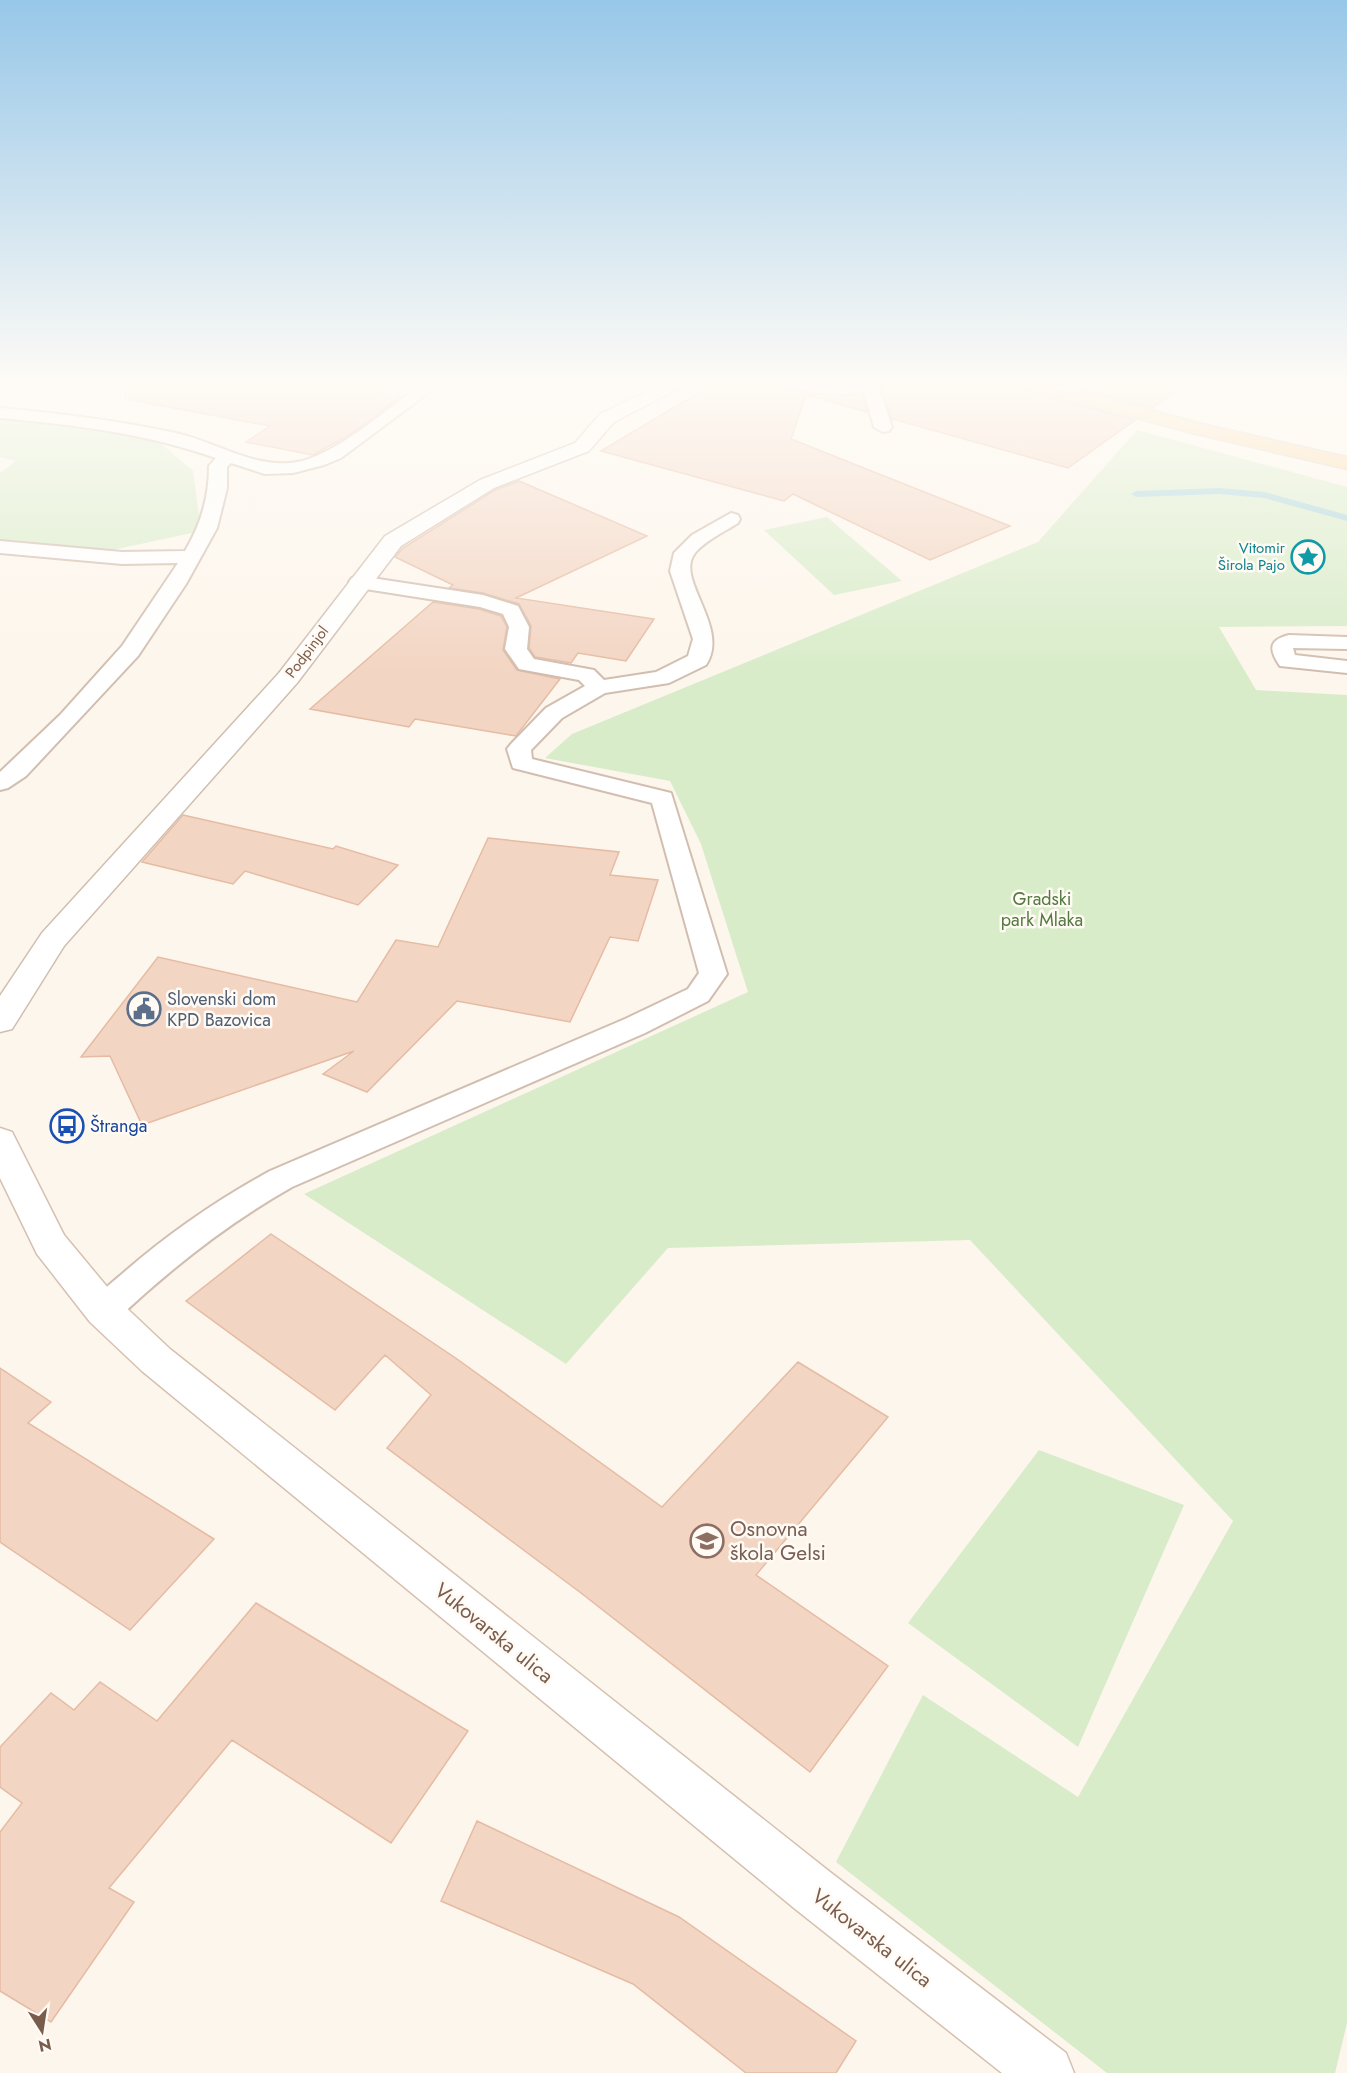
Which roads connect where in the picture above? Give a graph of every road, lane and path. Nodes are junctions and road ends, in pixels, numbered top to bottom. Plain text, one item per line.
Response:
1 (218, 476) edge
2 (508, 476) edge
3 (731, 519) dead end
4 (0, 547) edge
5 (190, 556) junction
6 (359, 582) junction
7 (1347, 643) edge
8 (1347, 667) edge
9 (599, 687) junction
10 (36, 752) junction
11 (0, 767) edge
12 (0, 783) edge
13 (0, 1021) edge
14 (0, 1141) edge
15 (104, 1311) junction
16 (1046, 2073) edge

1 - 5 lane
2 - 6 street, Podpinjol
3 - 9 lane
4 - 5 lane
5 - 10 lane
6 - 9 lane
6 - 13 street, Podpinjol
7 - 8 lane
9 - 15 lane
10 - 11 lane
10 - 12 lane
14 - 15 street, Vukovarska ulica
15 - 16 street, Vukovarska ulica

